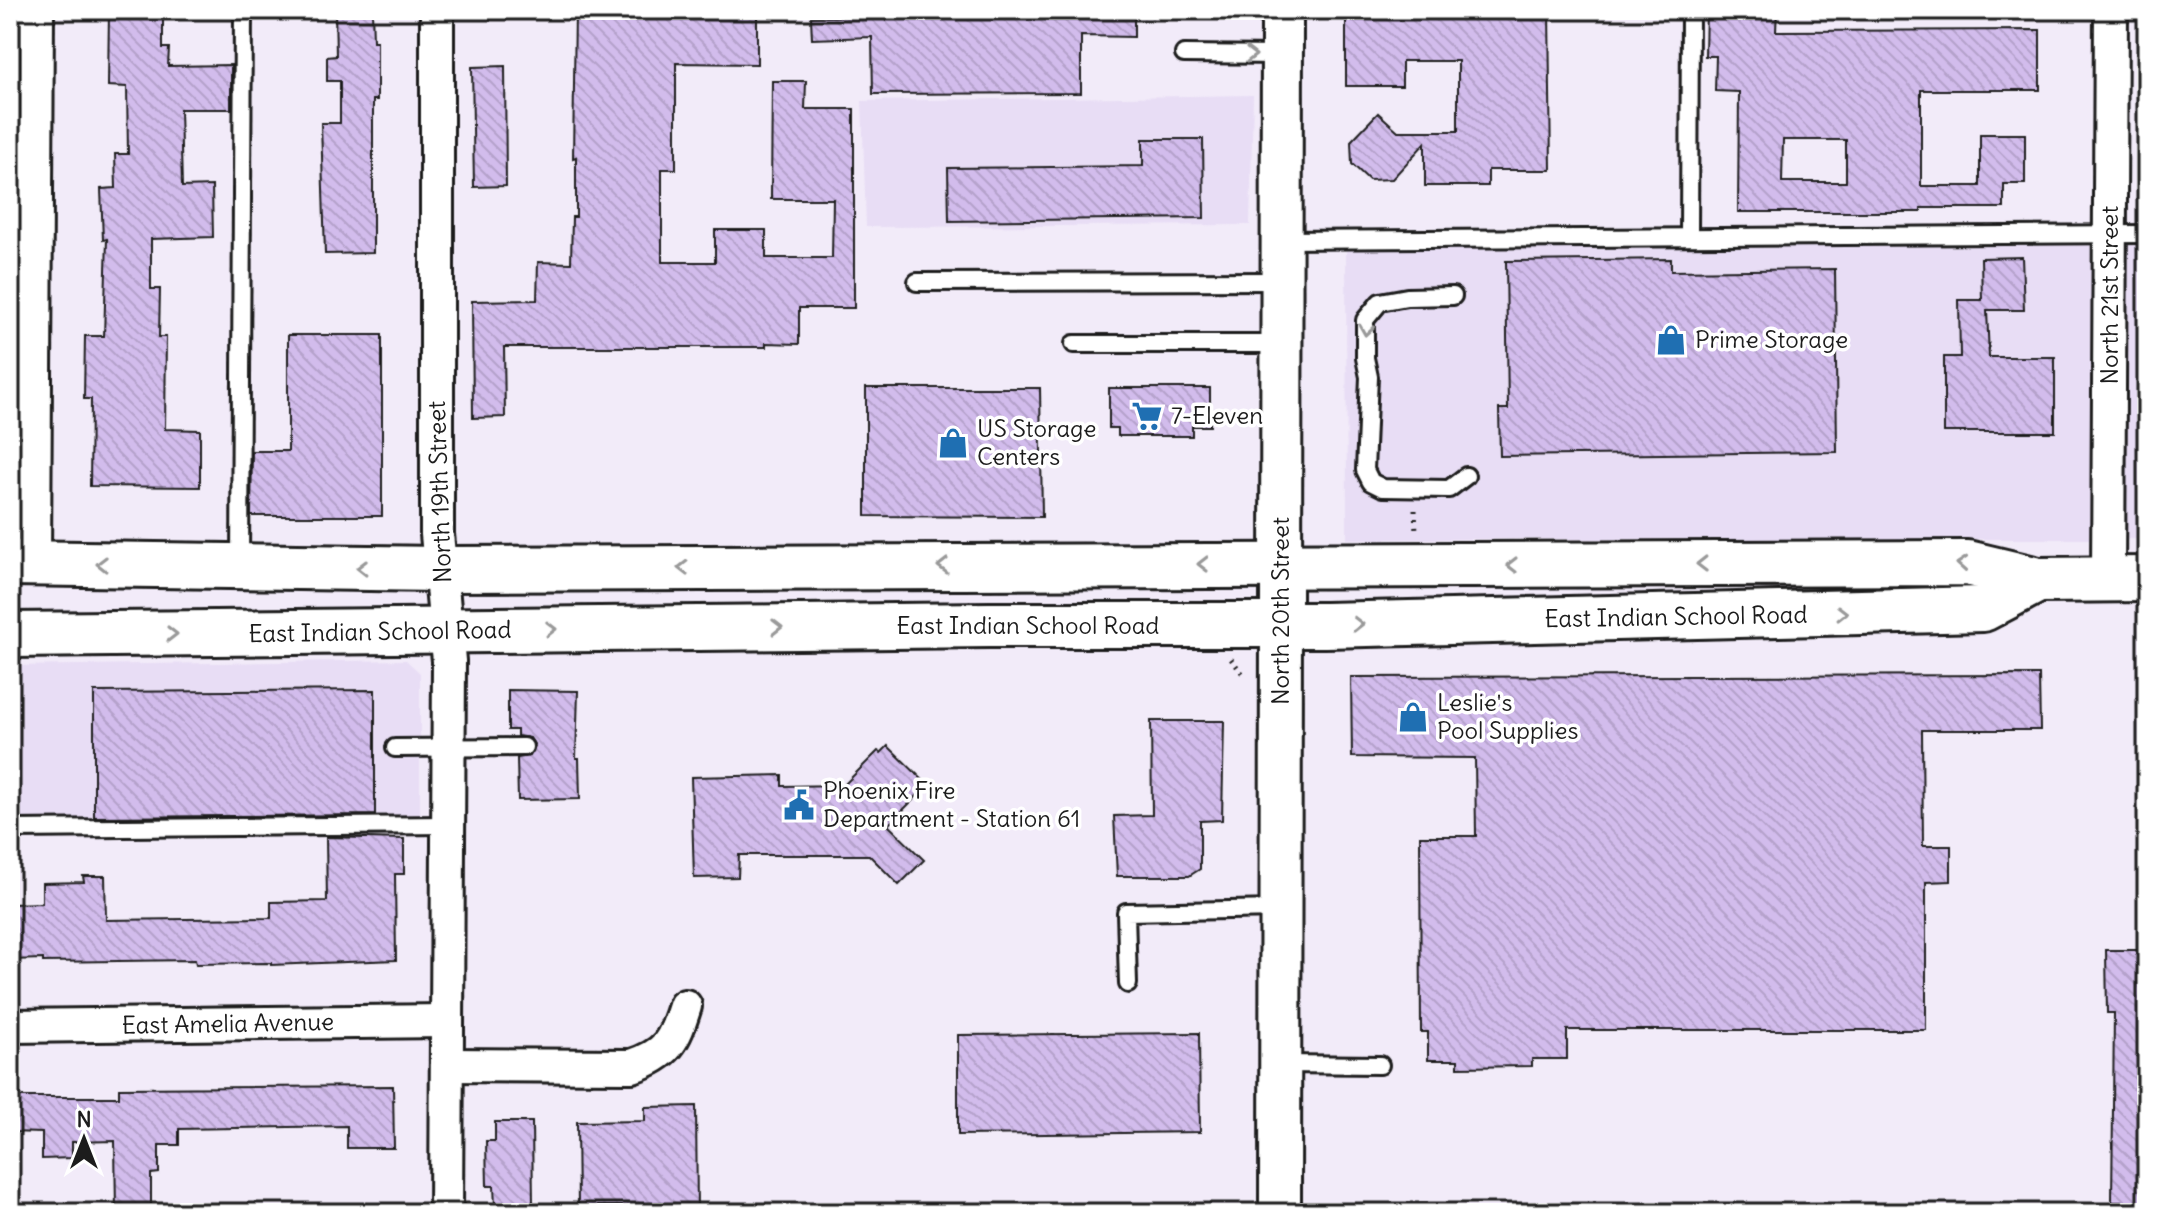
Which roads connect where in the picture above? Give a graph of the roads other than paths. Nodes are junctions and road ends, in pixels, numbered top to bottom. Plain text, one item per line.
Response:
1 (37, 10) edge
2 (243, 10) edge
3 (437, 10) edge
4 (1282, 10) edge
5 (1690, 10) edge
6 (2111, 10) edge
7 (1184, 54) dead end
8 (1282, 55) junction
9 (23, 206) edge
10 (2111, 234) junction
11 (2147, 234) edge
12 (1689, 237) junction
13 (1281, 240) junction
14 (1281, 281) junction
15 (917, 282) dead end
16 (1453, 296) dead end
17 (1074, 344) dead end
18 (1281, 344) junction
19 (1466, 476) dead end
20 (22, 563) edge
21 (1281, 564) junction
22 (240, 567) junction
23 (440, 569) junction
24 (2128, 579) edge
25 (2038, 580) junction
26 (1280, 625) junction
27 (445, 631) junction
28 (10, 635) edge
29 (524, 747) dead end
30 (395, 748) dead end
31 (449, 748) junction
32 (449, 825) junction
33 (10, 829) edge
34 (1281, 909) junction
35 (1128, 984) dead end
36 (685, 1006) dead end
37 (446, 1021) junction
38 (10, 1026) edge
39 (1281, 1064) junction
40 (447, 1065) junction
41 (1380, 1065) dead end
42 (446, 1213) edge
43 (1280, 1213) edge

1 - 9 street
2 - 22 lane
3 - 23 street, North 19th Street
4 - 8 street, North 20th Street
5 - 12 lane
6 - 10 street, North 21st Street
7 -> 8 lane
8 - 13 street, North 20th Street
9 - 20 street
10 - 11 lane
10 - 12 lane
10 - 24 street, North 21st Street
12 - 13 lane
13 - 14 street, North 20th Street
14 - 15 lane
14 - 18 street, North 20th Street
16 -> 19 lane
17 - 18 lane
18 - 21 street, North 20th Street
22 -> 20 main road, East Indian School Road
21 -> 23 main road, East Indian School Road
25 -> 21 main road, East Indian School Road
21 - 26 street, North 20th Street
23 -> 22 main road, East Indian School Road
23 - 27 street, North 19th Street
24 - 25 main road, East Indian School Road
26 -> 25 main road, East Indian School Road
27 -> 26 main road, East Indian School Road
26 - 34 street, North 20th Street
28 -> 27 main road, East Indian School Road
27 - 31 street, North 19th Street
29 - 31 lane
30 - 31 lane
31 - 32 street, North 19th Street
32 - 33 lane
32 - 37 street, North 19th Street
34 - 35 lane
34 - 39 street, North 20th Street
36 - 40 street
37 - 38 street, East Amelia Avenue
37 - 40 street, North 19th Street
39 - 41 lane
39 - 43 street, North 20th Street
40 - 42 street, North 19th Street

